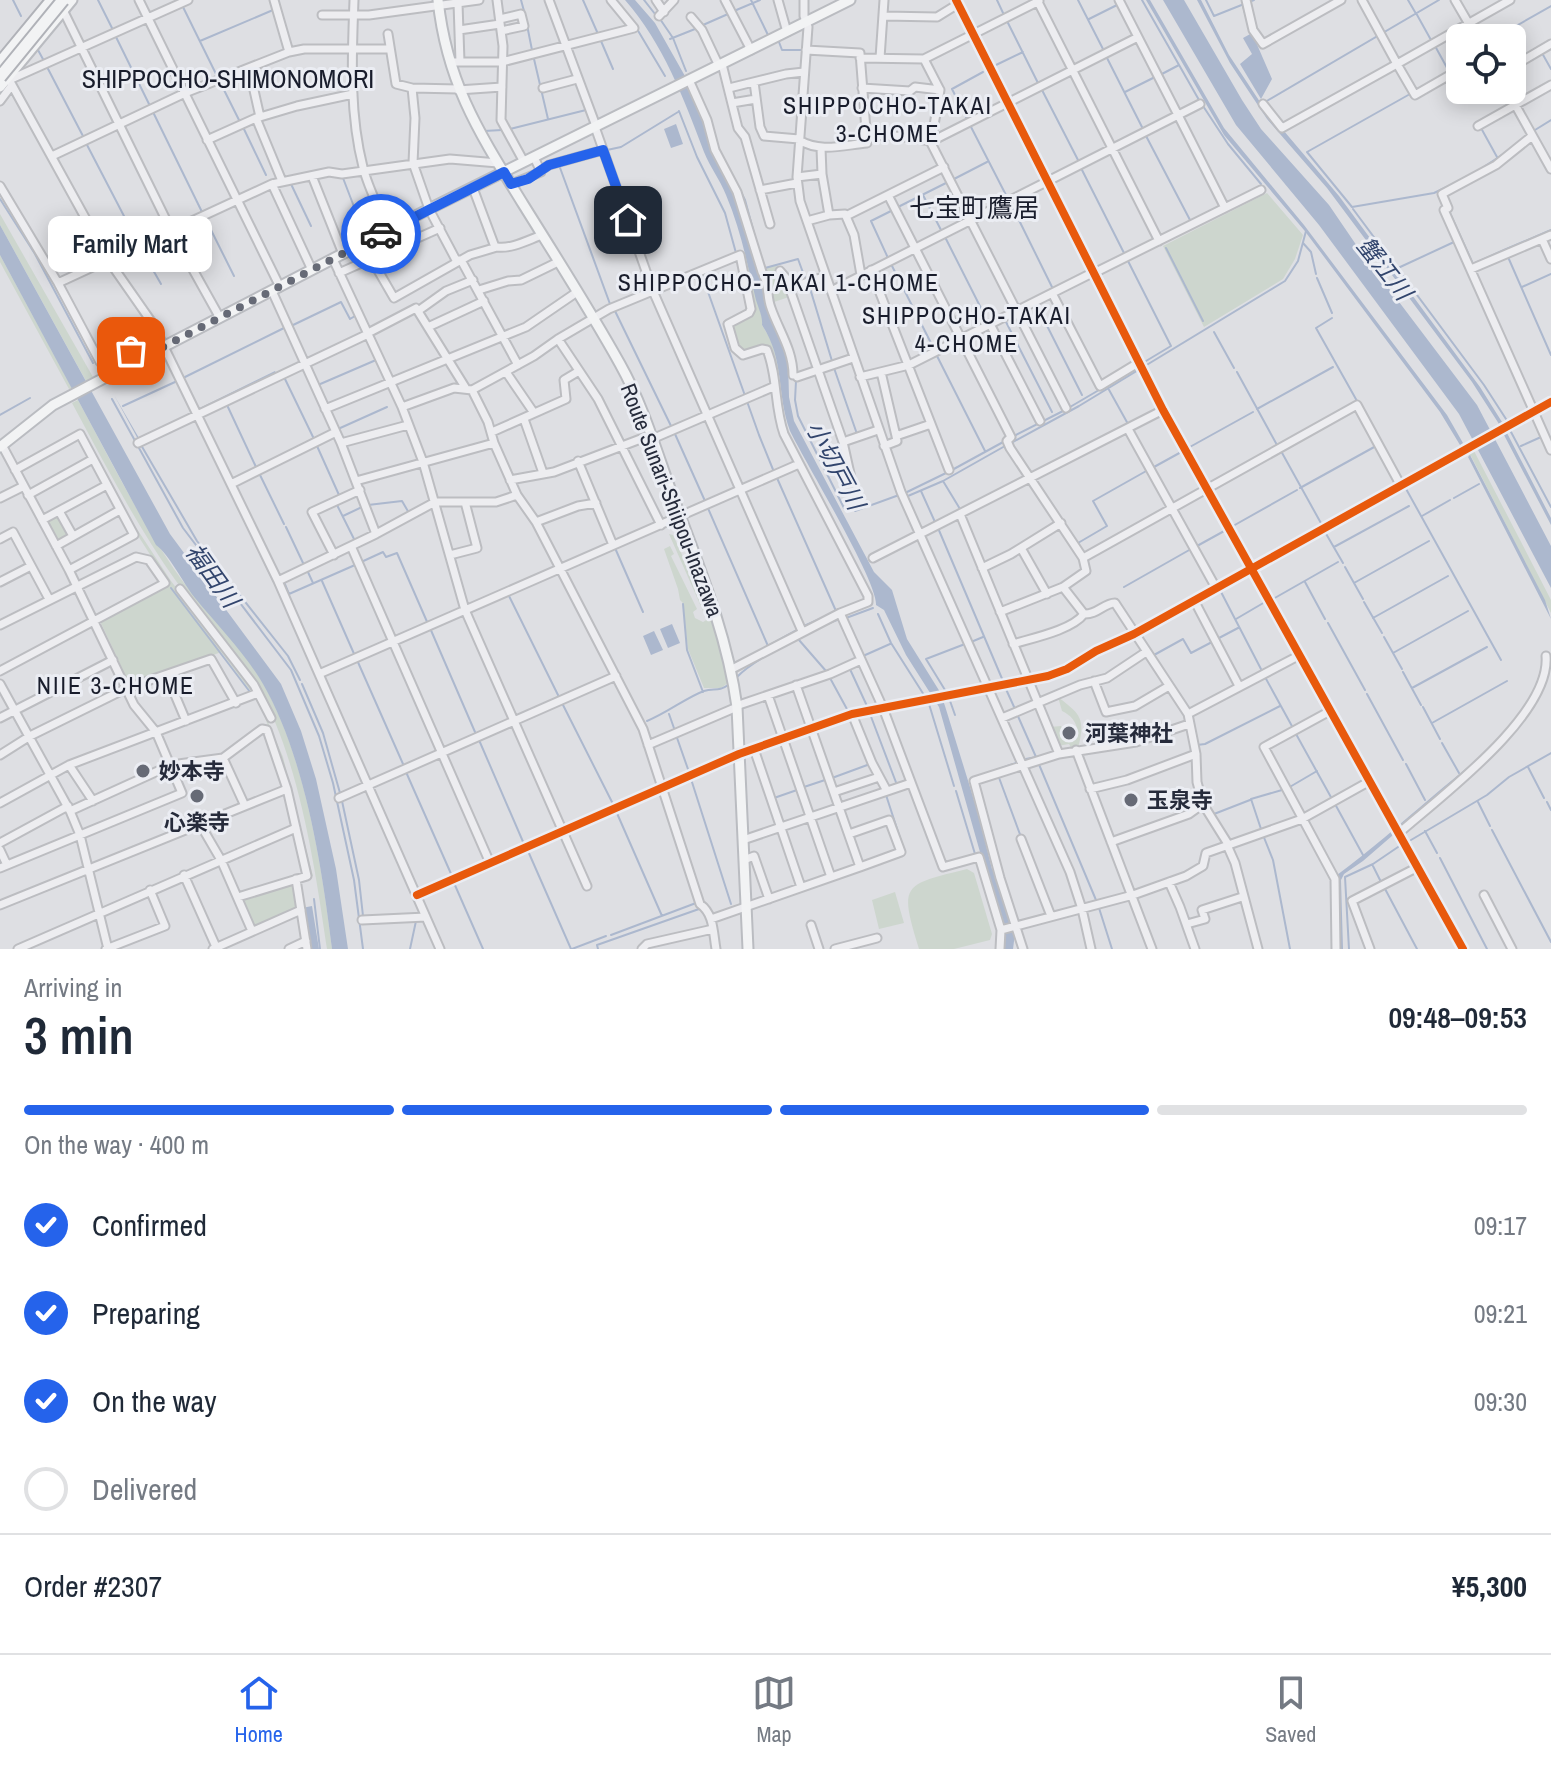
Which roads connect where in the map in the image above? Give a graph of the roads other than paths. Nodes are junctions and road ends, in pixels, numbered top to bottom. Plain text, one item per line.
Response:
1 (52, 0) edge
2 (72, 0) edge
3 (139, 0) edge
4 (188, 0) edge
5 (274, 0) edge
6 (354, 0) edge
7 (479, 0) edge
8 (497, 0) edge
9 (549, 0) edge
10 (611, 0) edge
11 (656, 0) edge
12 (674, 0) edge
13 (725, 0) edge
14 (778, 0) edge
15 (804, 0) edge
16 (850, 0) edge
17 (884, 0) edge
18 (1119, 0) edge
19 (1341, 0) edge
20 (1362, 0) edge
21 (1455, 0) edge
22 (1510, 0) edge
23 (1039, 1) edge
24 (439, 2) edge
25 (957, 2) edge
26 (1246, 2) edge
27 (458, 3) junction
28 (63, 5) edge
29 (830, 5) edge
30 (322, 15) dead end
31 (353, 15) junction
32 (884, 16) junction
33 (691, 17) dead end
34 (147, 18) junction
35 (806, 23) junction
36 (1469, 23) junction
37 (501, 25) junction
38 (459, 30) junction
39 (787, 32) junction
40 (388, 34) dead end
41 (974, 35) junction
42 (1138, 37) junction
43 (1551, 44) edge
44 (564, 46) junction
45 (81, 48) junction
46 (390, 49) junction
47 (352, 50) junction
48 (751, 50) junction
49 (806, 50) junction
50 (289, 52) junction
51 (860, 58) junction
52 (880, 58) junction
53 (924, 59) junction
54 (1526, 59) edge
55 (455, 62) junction
56 (502, 62) junction
57 (0, 63) edge
58 (1397, 64) junction
59 (721, 65) junction
60 (249, 68) junction
61 (1072, 70) junction
62 (804, 72) junction
63 (1446, 77) edge
64 (577, 79) junction
65 (7, 80) edge
66 (689, 81) junction
67 (754, 82) junction
68 (1551, 85) edge
69 (0, 87) edge
70 (502, 87) junction
71 (412, 88) junction
72 (543, 88) dead end
73 (729, 88) junction
74 (862, 88) junction
75 (458, 90) junction
76 (940, 90) junction
77 (185, 93) junction
78 (353, 94) junction
79 (756, 99) junction
80 (0, 101) edge
81 (802, 101) junction
82 (838, 102) dead end
83 (1008, 102) junction
84 (732, 103) junction
85 (1200, 104) dead end
86 (1263, 104) dead end
87 (1515, 105) junction
88 (1178, 115) junction
89 (258, 118) junction
90 (119, 124) junction
91 (1478, 126) dead end
92 (595, 127) junction
93 (1532, 136) junction
94 (867, 137) junction
95 (799, 139) junction
96 (207, 140) junction
97 (932, 141) junction
98 (821, 148) junction
99 (1112, 148) junction
100 (603, 150) junction
101 (52, 156) junction
102 (529, 160) junction
103 (413, 163) junction
104 (498, 163) junction
105 (944, 167) junction
106 (1551, 169) edge
107 (363, 170) junction
108 (540, 171) junction
109 (504, 172) junction
110 (822, 174) junction
111 (312, 176) junction
112 (797, 180) junction
113 (282, 181) junction
114 (1048, 181) junction
115 (272, 184) junction
116 (511, 184) junction
117 (0, 186) edge
118 (473, 188) junction
119 (760, 190) junction
120 (1261, 190) dead end
121 (888, 195) junction
122 (238, 200) junction
123 (1225, 208) junction
124 (429, 209) junction
125 (829, 215) junction
126 (846, 216) junction
127 (971, 220) junction
128 (807, 221) junction
129 (770, 224) dead end
130 (440, 228) junction
131 (388, 230) junction
132 (172, 232) junction
133 (542, 235) junction
134 (1551, 235) edge
135 (1542, 239) junction
136 (1159, 241) junction
137 (495, 247) junction
138 (398, 248) junction
139 (915, 248) junction
140 (343, 254) junction
141 (333, 259) junction
142 (1551, 259) edge
143 (372, 260) junction
144 (461, 260) junction
145 (109, 261) junction
146 (558, 262) junction
147 (1471, 269) junction
148 (312, 270) junction
149 (871, 270) junction
150 (780, 271) dead end
151 (1094, 272) junction
152 (339, 273) junction
153 (861, 275) junction
154 (826, 276) junction
155 (473, 280) junction
156 (58, 283) junction
157 (790, 288) junction
158 (276, 289) junction
159 (479, 290) junction
160 (653, 291) junction
161 (831, 291) junction
162 (405, 292) junction
163 (577, 292) junction
164 (1052, 293) junction
165 (484, 301) junction
166 (417, 310) junction
167 (1017, 311) junction
168 (220, 318) junction
169 (594, 319) junction
170 (990, 324) junction
171 (428, 327) junction
172 (368, 334) junction
173 (158, 336) junction
174 (502, 338) junction
175 (558, 339) junction
176 (961, 339) junction
177 (163, 347) junction
178 (853, 358) junction
179 (448, 359) junction
180 (305, 364) junction
181 (518, 365) junction
182 (909, 365) junction
183 (1140, 366) junction
184 (818, 369) junction
185 (579, 371) junction
186 (506, 372) junction
187 (881, 372) junction
188 (860, 377) junction
189 (391, 383) junction
190 (773, 387) junction
191 (468, 389) junction
192 (1551, 402) edge
193 (402, 407) junction
194 (1066, 408) dead end
195 (325, 409) junction
196 (1163, 410) junction
197 (1534, 412) junction
198 (196, 413) junction
199 (534, 413) junction
200 (708, 416) junction
201 (524, 419) junction
202 (1040, 421) dead end
203 (931, 424) junction
204 (408, 425) junction
205 (1128, 429) junction
206 (878, 430) junction
207 (336, 432) junction
208 (492, 432) junction
209 (896, 436) junction
210 (651, 437) junction
211 (843, 442) junction
212 (138, 443) dead end
213 (341, 443) junction
214 (494, 443) junction
215 (621, 445) junction
216 (1, 446) edge
217 (884, 446) junction
218 (1551, 450) edge
219 (93, 459) junction
220 (578, 461) junction
221 (423, 462) junction
222 (799, 464) junction
223 (15, 470) junction
224 (949, 470) dead end
225 (543, 473) junction
226 (851, 478) dead end
227 (1032, 478) junction
228 (510, 480) junction
229 (356, 481) junction
230 (231, 484) junction
231 (107, 485) junction
232 (24, 486) junction
233 (1401, 486) junction
234 (1207, 489) junction
235 (360, 490) junction
236 (740, 490) junction
237 (28, 495) junction
238 (517, 495) junction
239 (0, 498) edge
240 (435, 502) junction
241 (465, 502) junction
242 (596, 503) junction
243 (1172, 508) junction
244 (120, 510) junction
245 (59, 511) junction
246 (960, 514) junction
247 (680, 516) junction
248 (42, 520) junction
249 (536, 522) junction
250 (1061, 523) junction
251 (661, 525) junction
252 (376, 534) junction
253 (920, 534) junction
254 (73, 536) junction
255 (0, 539) edge
256 (613, 545) junction
257 (56, 546) junction
258 (351, 546) junction
259 (1021, 548) junction
260 (334, 555) junction
261 (450, 555) junction
262 (873, 558) dead end
263 (1083, 558) junction
264 (31, 566) junction
265 (982, 568) junction
266 (1251, 568) junction
267 (560, 569) junction
268 (69, 570) junction
269 (278, 581) junction
270 (0, 582) edge
271 (76, 585) junction
272 (1063, 587) junction
273 (1216, 588) junction
274 (180, 589) dead end
275 (1047, 594) junction
276 (49, 599) junction
277 (1194, 600) junction
278 (465, 610) junction
279 (1000, 612) junction
280 (1084, 614) junction
281 (842, 616) junction
282 (94, 621) junction
283 (0, 625) edge
284 (802, 631) junction
285 (1134, 634) junction
286 (392, 642) junction
287 (1013, 644) junction
288 (1146, 652) junction
289 (1300, 655) junction
290 (1546, 657) dead end
291 (113, 660) junction
292 (861, 660) junction
293 (732, 669) junction
294 (0, 671) edge
295 (319, 674) junction
296 (167, 676) junction
297 (616, 676) junction
298 (1028, 680) junction
299 (1094, 681) junction
300 (0, 684) edge
301 (796, 685) junction
302 (1169, 686) junction
303 (1239, 686) junction
304 (987, 687) junction
305 (127, 688) junction
306 (258, 693) junction
307 (768, 695) junction
308 (236, 703) junction
309 (1038, 704) junction
310 (736, 707) junction
311 (883, 708) junction
312 (15, 710) junction
313 (1330, 711) junction
314 (852, 714) junction
315 (1188, 714) junction
316 (0, 718) edge
317 (271, 718) dead end
318 (1002, 718) junction
319 (514, 720) junction
320 (186, 721) junction
321 (1189, 724) junction
322 (811, 728) junction
323 (156, 732) junction
324 (30, 736) junction
325 (782, 738) junction
326 (648, 745) junction
327 (754, 749) junction
328 (1076, 750) junction
329 (441, 752) junction
330 (739, 754) junction
331 (1059, 754) junction
332 (1196, 754) junction
333 (0, 755) edge
334 (223, 758) junction
335 (1023, 764) junction
336 (69, 765) junction
337 (171, 765) junction
338 (52, 774) junction
339 (879, 777) junction
340 (1370, 781) junction
341 (911, 783) junction
342 (368, 785) junction
343 (662, 786) junction
344 (287, 789) junction
345 (1090, 789) junction
346 (887, 791) junction
347 (834, 792) junction
348 (339, 798) dead end
349 (93, 801) junction
350 (0, 803) edge
351 (1203, 804) junction
352 (245, 806) junction
353 (69, 808) junction
354 (840, 808) junction
355 (810, 818) junction
356 (1302, 819) junction
357 (200, 824) junction
358 (296, 828) junction
359 (781, 828) junction
360 (563, 831) junction
361 (1397, 831) junction
362 (849, 834) junction
363 (80, 835) junction
364 (1021, 839) dead end
365 (743, 840) junction
366 (1111, 842) junction
367 (0, 843) edge
368 (1227, 844) junction
369 (0, 850) edge
370 (221, 860) junction
371 (744, 860) junction
372 (490, 863) junction
373 (4, 867) edge
374 (860, 867) junction
375 (1418, 867) junction
376 (87, 869) junction
377 (184, 875) junction
378 (831, 877) junction
379 (296, 879) junction
380 (1169, 882) junction
381 (587, 886) dead end
382 (801, 887) junction
383 (150, 890) junction
384 (417, 895) junction
385 (1133, 895) junction
386 (1484, 895) dead end
387 (238, 897) junction
388 (1242, 897) junction
389 (769, 899) junction
390 (0, 905) edge
391 (746, 907) junction
392 (1082, 909) junction
393 (301, 910) junction
394 (98, 914) junction
395 (1051, 916) junction
396 (426, 917) junction
397 (711, 919) junction
398 (362, 920) dead end
399 (1187, 924) junction
400 (811, 925) dead end
401 (1016, 928) junction
402 (713, 929) junction
403 (1002, 930) junction
404 (252, 931) junction
405 (877, 938) dead end
406 (307, 945) edge
407 (22, 948) edge
408 (216, 948) edge
409 (107, 949) edge
410 (289, 949) edge
411 (440, 949) edge
412 (642, 949) edge
413 (716, 949) edge
414 (748, 949) edge
415 (819, 949) edge
416 (835, 949) edge
417 (1000, 949) edge
418 (1016, 949) edge
419 (1023, 949) edge
420 (1091, 949) edge
421 (1152, 949) edge
422 (1195, 949) edge
423 (1258, 949) edge
424 (1336, 949) edge
425 (1370, 949) edge
426 (1463, 949) edge
427 (1512, 949) edge

1 - 57 highway
2 - 28 main road
3 - 34 street
4 - 34 street
5 - 50 street
6 - 31 street
7 - 27 street
8 - 37 street
9 - 44 street
10 - 44 street
11 - 12 street
13 - 48 street
14 - 39 street
15 - 35 street
16 - 29 main road
17 - 32 street
18 - 42 street
19 - 26 street
20 - 58 street
21 - 36 street
22 - 36 street
23 - 41 street
23 - 61 street
24 - 27 street
24 - 31 street
24 - 55 main road, Route Sunari-Shiipou-Inazawa
25 - 32 street
25 - 41 street
27 - 38 street
28 - 45 street
28 - 65 highway, bridge
29 - 35 main road
30 - 31 street
31 - 47 street
32 - 52 street
33 - 59 street
34 - 45 street
34 - 77 street
35 - 39 main road
35 - 49 street
36 - 58 street
37 - 38 street
37 - 56 street
38 - 55 street
39 - 48 main road
40 - 46 street
41 - 53 street
41 - 83 street
42 - 61 street
42 - 88 street
43 - 54 street
44 - 56 street
44 - 64 street
45 - 65 street
45 - 90 street
46 - 47 street
46 - 71 street
47 - 50 street
47 - 78 street
48 - 59 main road
49 - 51 street
49 - 62 street
50 - 60 street
51 - 52 street
51 - 74 street
52 - 53 street
53 - 76 street
55 - 56 street
55 - 75 main road, Route Sunari-Shiipou-Inazawa
56 - 70 street
57 - 65 street
58 - 63 street
58 - 86 street
59 - 66 main road
59 - 73 street
60 - 77 street
60 - 89 street
61 - 83 street
61 - 99 street
62 - 67 street
62 - 81 street
64 - 72 street
64 - 92 street
65 - 69 main road
65 - 80 street
65 - 101 street
66 - 92 main road
66 - 184 street
67 - 73 street
67 - 79 street
68 - 87 street
70 - 75 street
70 - 102 street
71 - 75 street
71 - 103 street
73 - 84 street
74 - 76 street
74 - 94 street
75 - 104 main road, Route Sunari-Shiipou-Inazawa
76 - 97 street
77 - 90 street
77 - 96 street
78 - 89 street
78 - 107 street
79 - 84 street
79 - 95 street
81 - 82 street
81 - 95 street
83 - 97 street
83 - 114 street
84 - 119 street
85 - 88 street
87 - 91 street
87 - 93 street
88 - 99 street
88 - 123 street
89 - 96 street
89 - 113 street
90 - 101 street
90 - 132 street
92 - 100 street
92 - 102 main road
93 - 106 street
93 - 147 street
94 - 97 street
94 - 98 street
95 - 98 street
95 - 112 street
96 - 122 street
97 - 105 street
98 - 110 street
99 - 114 street
99 - 136 street
100 - 108 street
100 - 160 street
101 - 145 street
102 - 108 street
102 - 109 main road
103 - 104 street
103 - 107 street
103 - 124 street
104 - 109 main road, Route Sunari-Shiipou-Inazawa
105 - 121 street
105 - 127 street
107 - 111 street
107 - 131 street
108 - 116 street
109 - 116 main road, Route Sunari-Shiipou-Inazawa
109 - 118 main road
110 - 112 street
110 - 125 street
111 - 113 street
111 - 140 street
112 - 119 street
112 - 128 street
113 - 115 street
114 - 127 street
114 - 151 street
115 - 122 street
115 - 148 street
116 - 133 main road, Route Sunari-Shiipou-Inazawa
117 - 156 street
118 - 124 main road
118 - 137 street
119 - 129 street
120 - 123 street
121 - 126 street
121 - 139 street
122 - 132 street
122 - 158 street
123 - 136 street
124 - 130 street
124 - 131 main road
125 - 126 street
125 - 128 street
126 - 153 street
127 - 139 street
127 - 167 street
128 - 154 street
130 - 138 street
130 - 144 street
131 - 138 street
131 - 140 main road
132 - 145 street
132 - 168 street
133 - 137 street
133 - 146 main road, Route Sunari-Shiipou-Inazawa
134 - 135 street
135 - 142 street
135 - 147 street
136 - 151 street
137 - 144 street
138 - 143 street
139 - 149 street
139 - 176 street
140 - 141 main road
141 - 148 main road
141 - 152 street
143 - 152 street
143 - 162 street
144 - 155 street
144 - 162 street
145 - 156 street
145 - 173 street
146 - 159 street
146 - 163 main road, Route Sunari-Shiipou-Inazawa
147 - 197 street
148 - 158 main road
149 - 153 street
149 - 182 street
150 - 157 street
151 - 164 street
151 - 183 street
152 - 172 street
153 - 161 street
154 - 157 street
154 - 161 street
155 - 159 street
155 - 166 street
156 - 173 street
157 - 184 street
158 - 168 main road
158 - 180 street
159 - 165 street
160 - 169 street
160 - 190 street
160 - 200 street
161 - 178 street
162 - 166 street
163 - 169 main road, Route Sunari-Shiipou-Inazawa
163 - 174 street
164 - 167 street
164 - 183 street
165 - 171 street
165 - 174 street
166 - 171 street
166 - 172 street
167 - 170 street
167 - 194 street
168 - 177 main road
169 - 175 street
169 - 210 main road, Route Sunari-Shiipou-Inazawa
170 - 176 street
170 - 202 street
171 - 179 street
172 - 180 street
172 - 189 street
173 - 177 street
174 - 179 street
174 - 181 street
175 - 181 street
175 - 185 street
176 - 182 street
176 - 227 street
177 - 198 street
177 - 216 main road
178 - 184 street
178 - 188 street
179 - 189 street
179 - 191 street
180 - 195 street
180 - 198 street
181 - 186 street
182 - 187 street
182 - 203 street
183 - 196 street
184 - 211 street
185 - 199 street
185 - 215 street
186 - 191 street
186 - 199 street
187 - 188 street
187 - 209 street
188 - 206 street
189 - 193 street
189 - 195 street
190 - 200 street
190 - 222 street
191 - 193 street
191 - 208 street
192 - 197 street
193 - 204 street
195 - 207 street
196 - 205 street
196 - 234 street
197 - 218 street
197 - 233 street
198 - 212 street
198 - 230 street
199 - 201 street
200 - 210 street
200 - 236 street
201 - 208 street
201 - 225 street
203 - 209 street
203 - 224 street
204 - 213 street
204 - 221 street
205 - 227 street
205 - 243 street
206 - 211 street
206 - 217 street
207 - 213 street
207 - 230 street
208 - 214 street
209 - 217 street
210 - 215 street
210 - 247 main road, Route Sunari-Shiipou-Inazawa
211 - 226 street
213 - 229 street
214 - 221 street
214 - 228 street
215 - 220 street
215 - 251 street
216 - 223 street
217 - 253 street
219 - 223 street
219 - 231 street
219 - 237 street
220 - 225 street
220 - 242 street
221 - 229 street
221 - 240 street
222 - 236 street
222 - 281 street
223 - 232 street
225 - 228 street
227 - 246 street
227 - 250 street
228 - 238 street
229 - 235 street
230 - 269 street
231 - 244 street
231 - 245 street
232 - 237 street
232 - 239 street
233 - 234 street
233 - 266 street
234 - 243 street
234 - 266 street
235 - 252 street
235 - 260 street
236 - 247 street
236 - 284 street
237 - 248 street
238 - 241 street
238 - 249 street
240 - 241 street
240 - 252 street
240 - 261 street
241 - 261 street
242 - 249 street
242 - 256 street
243 - 263 street
243 - 273 street
244 - 254 street
244 - 268 street
245 - 248 street
245 - 254 street
246 - 253 street
246 - 265 street
247 - 251 street
247 - 293 main road, Route Sunari-Shiipou-Inazawa
248 - 257 street
249 - 267 street
250 - 259 street
250 - 263 street
251 - 256 street
252 - 258 street
253 - 262 street
253 - 304 street
254 - 257 street
255 - 264 street
256 - 267 street
257 - 268 street
258 - 260 street
258 - 286 street
259 - 265 street
259 - 275 street
260 - 269 street
261 - 278 street
263 - 272 street
264 - 270 street
264 - 276 street
265 - 279 street
266 - 273 street
266 - 289 street
267 - 278 street
267 - 297 street
268 - 271 street
269 - 295 street
271 - 276 street
271 - 282 street
271 - 282 street
272 - 275 street
272 - 280 street
273 - 277 street
274 - 306 street
275 - 279 street
276 - 283 street
277 - 285 street
277 - 303 street
278 - 286 street
278 - 319 street
279 - 287 street
280 - 285 street
280 - 287 street
281 - 284 street
281 - 292 street
282 - 291 street
282 - 294 street
284 - 293 street
285 - 288 street
285 - 298 street
286 - 295 street
286 - 329 street
287 - 298 street
288 - 299 street
288 - 302 street
289 - 303 street
289 - 313 street
290 - 361 street
291 - 305 street
291 - 312 street
292 - 301 street
292 - 311 street
293 - 310 main road, Route Sunari-Shiipou-Inazawa
295 - 342 street
296 - 305 street
296 - 308 street
296 - 320 street
297 - 319 street
297 - 326 street
298 - 304 street
298 - 309 street
299 - 302 street
299 - 309 street
300 - 312 street
301 - 307 street
301 - 322 street
302 - 315 street
303 - 315 street
304 - 311 street
304 - 318 street
305 - 323 street
305 - 324 street
306 - 308 street
306 - 317 street
307 - 310 street
307 - 325 street
308 - 320 street
309 - 318 street
309 - 331 street
310 - 326 street
310 - 330 main road, Route Sunari-Shiipou-Inazawa
311 - 314 street
311 - 341 street
312 - 316 street
312 - 324 street
313 - 340 street
313 - 356 street
314 - 322 street
314 - 339 street
315 - 321 street
318 - 335 street
319 - 329 street
319 - 360 street
320 - 323 street
321 - 328 street
321 - 332 street
322 - 325 street
322 - 347 street
323 - 336 street
323 - 337 street
324 - 333 street
324 - 338 street
325 - 327 street
325 - 355 street
326 - 343 street
327 - 330 street
327 - 359 street
328 - 331 street
328 - 345 street
329 - 342 street
329 - 372 street
330 - 343 street
330 - 365 main road, Route Sunari-Shiipou-Inazawa
331 - 335 street
332 - 345 street
332 - 351 street
334 - 337 street
334 - 344 street
334 - 352 street
335 - 392 street
335 - 401 street
336 - 338 street
336 - 349 street
337 - 349 street
337 - 363 street
338 - 350 street
338 - 353 street
339 - 346 street
339 - 347 street
340 - 356 street
340 - 361 street
341 - 346 street
341 - 403 street
342 - 348 street
342 - 384 street
343 - 360 street
343 - 397 street
344 - 352 street
344 - 358 street
345 - 366 street
346 - 354 street
347 - 354 street
349 - 353 street
351 - 366 street
351 - 368 street
352 - 357 street
353 - 363 street
353 - 367 street
354 - 355 street
354 - 362 street
355 - 359 street
355 - 378 street
356 - 368 street
356 - 424 street
357 - 370 street
357 - 376 street
358 - 370 street
358 - 379 street
359 - 365 street
359 - 382 street
360 - 372 street
360 - 381 street
361 - 375 street
362 - 374 street
362 - 374 street
363 - 373 street
363 - 376 street
364 - 395 street
365 - 371 main road, Route Sunari-Shiipou-Inazawa
366 - 385 street
368 - 380 street
368 - 388 street
369 - 373 street
370 - 377 street
370 - 387 street
371 - 389 street
371 - 391 main road, Route Sunari-Shiipou-Inazawa
372 - 384 street
374 - 378 street
375 - 425 street
375 - 426 street
376 - 390 street
376 - 394 street
377 - 383 street
377 - 408 street
378 - 382 street
379 - 387 street
379 - 393 street
380 - 385 street
380 - 399 street
382 - 389 street
383 - 394 street
383 - 409 street
384 - 396 street
385 - 392 street
385 - 421 street
386 - 427 street
387 - 404 street
388 - 399 street
388 - 423 street
389 - 391 street
391 - 397 street
391 - 414 main road, Route Sunari-Shiipou-Inazawa
392 - 395 street
392 - 420 street
393 - 404 street
393 - 406 street
394 - 407 street
394 - 409 street
395 - 401 street
396 - 398 street
396 - 411 street
397 - 402 street
399 - 422 street
400 - 415 street
401 - 403 street
401 - 418 street
401 - 419 street
402 - 412 street
402 - 413 street
403 - 417 street
404 - 408 street
405 - 416 street
406 - 410 street

